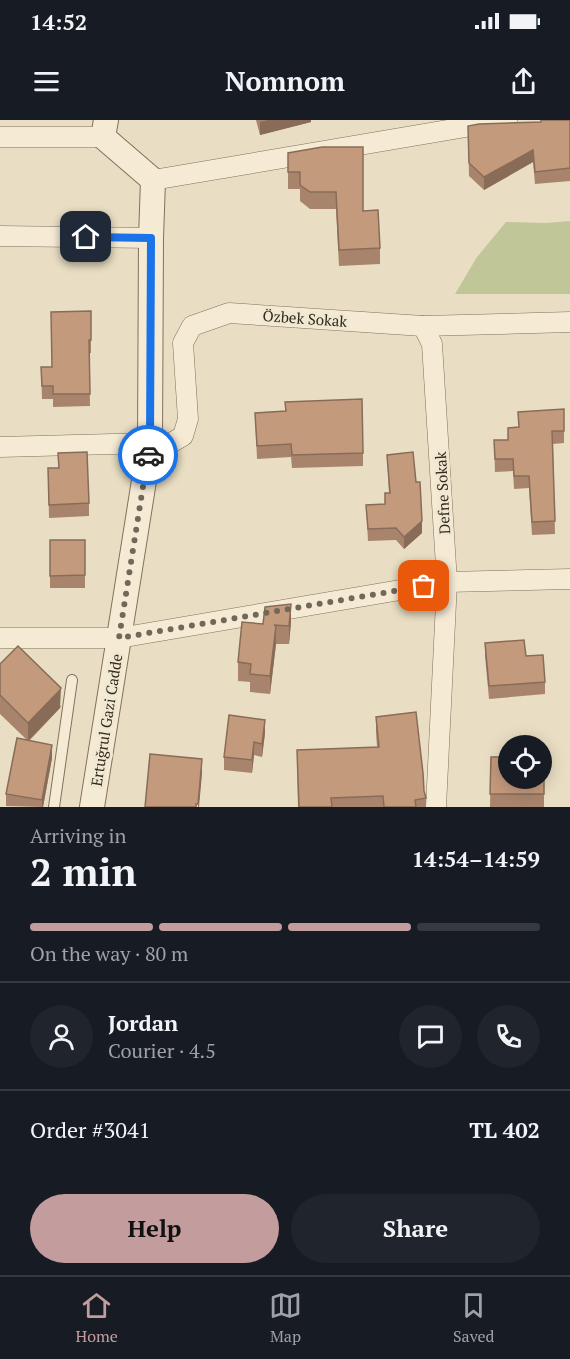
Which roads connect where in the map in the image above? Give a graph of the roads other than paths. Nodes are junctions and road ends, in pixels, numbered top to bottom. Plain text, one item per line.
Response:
1 (507, 120) edge
2 (104, 129) edge
3 (0, 137) edge
4 (153, 180) junction
5 (0, 236) edge
6 (151, 238) junction
7 (570, 322) edge
8 (423, 326) junction
9 (150, 443) junction
10 (0, 447) edge
11 (570, 579) edge
12 (447, 582) junction
13 (0, 638) edge
14 (119, 638) junction
15 (72, 680) dead end
16 (54, 807) edge
17 (92, 807) edge
18 (436, 807) edge

1 - 4 street
2 - 3 street
2 - 4 street
4 - 6 street, Ertuğrul Gazi Cadde
5 - 6 street
6 - 9 street, Ertuğrul Gazi Cadde
7 - 8 street, Özbek Sokak
8 - 9 street, Özbek Sokak
8 - 12 street, Defne Sokak
9 - 10 street, Özbek Sokak
9 - 14 street, Ertuğrul Gazi Cadde
11 - 12 street
12 - 14 street
12 - 18 street, Defne Sokak
13 - 14 street
14 - 17 street, Ertuğrul Gazi Cadde
15 - 16 lane

